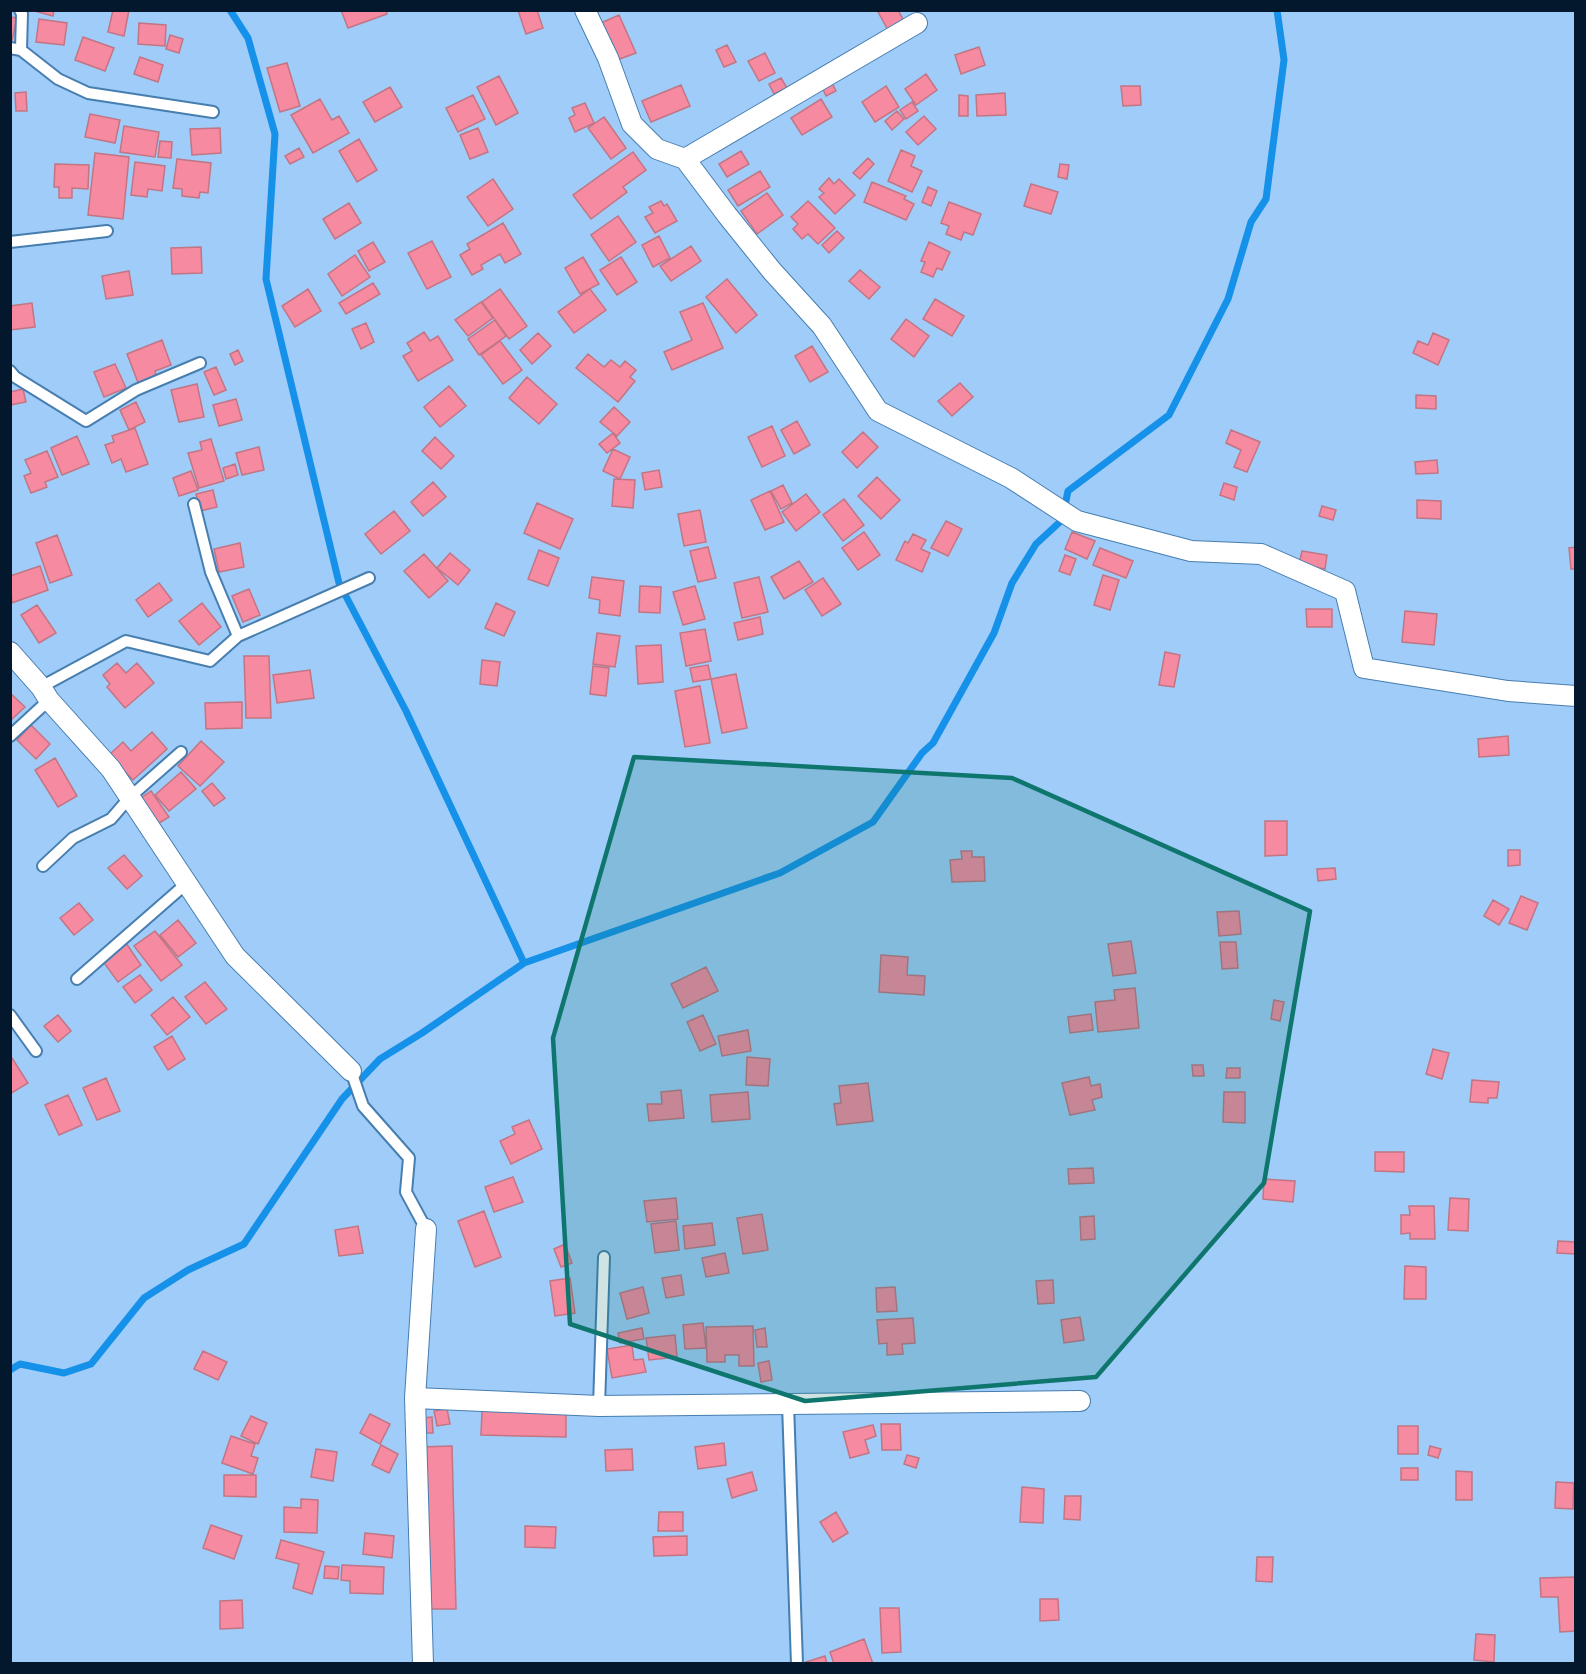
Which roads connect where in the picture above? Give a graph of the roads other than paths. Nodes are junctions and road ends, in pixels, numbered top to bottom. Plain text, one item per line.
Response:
1 (20, 10) edge
2 (585, 10) edge
3 (917, 23) dead end
4 (16, 49) edge
5 (213, 112) dead end
6 (685, 159) junction
7 (107, 231) dead end
8 (10, 242) edge
9 (200, 363) dead end
10 (10, 371) edge
11 (194, 504) dead end
12 (369, 578) dead end
13 (238, 636) junction
14 (10, 652) edge
15 (45, 694) junction
16 (1575, 696) edge
17 (10, 736) edge
18 (181, 752) dead end
19 (130, 797) junction
20 (43, 866) dead end
21 (187, 884) junction
22 (77, 979) dead end
23 (10, 1015) edge
24 (36, 1050) dead end
25 (351, 1071) joint
26 (426, 1229) joint
27 (604, 1257) dead end
28 (415, 1398) junction
29 (1080, 1401) dead end
30 (788, 1404) junction
31 (599, 1406) junction
32 (423, 1664) edge
33 (797, 1664) edge

1 - 4 lane
2 - 6 street
3 - 6 street
4 - 5 lane
6 - 16 street
7 - 8 lane
9 - 10 lane
11 - 13 lane
12 - 13 lane
13 - 15 lane
14 - 15 street
15 - 17 lane
15 - 19 street
18 - 19 lane
19 - 20 lane
19 - 21 street
21 - 22 lane
21 - 25 street
23 - 24 lane
25 - 26 lane
26 - 28 street
27 - 31 lane
28 - 31 street
28 - 32 street
29 - 30 street
30 - 31 street
30 - 33 lane

